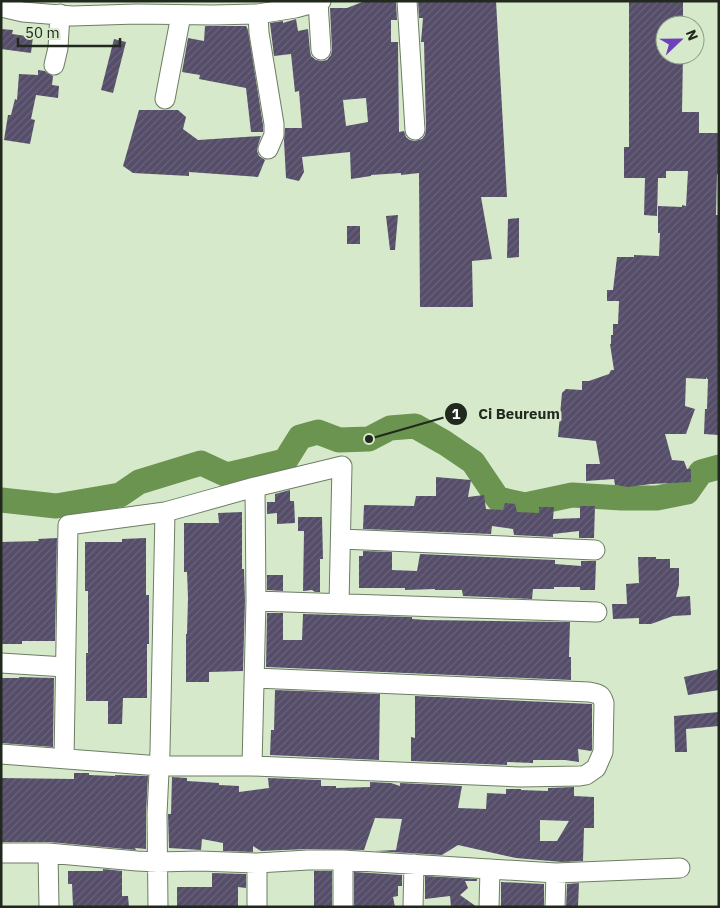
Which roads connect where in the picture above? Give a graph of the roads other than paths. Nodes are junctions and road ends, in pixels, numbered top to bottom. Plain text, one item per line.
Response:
1 (406, 1) edge
2 (319, 2) edge
3 (1, 7) edge
4 (138, 7) edge
5 (95, 8) edge
6 (215, 8) edge
7 (69, 10) edge
8 (258, 14) junction
9 (181, 15) junction
10 (322, 50) dead end
11 (54, 65) dead end
12 (165, 99) dead end
13 (415, 130) dead end
14 (268, 149) dead end
15 (255, 487) junction
16 (165, 512) junction
17 (341, 539) junction
18 (595, 550) dead end
19 (256, 601) junction
20 (339, 604) junction
21 (597, 612) dead end
22 (1, 663) edge
23 (66, 667) junction
24 (254, 678) junction
25 (1, 754) edge
26 (64, 759) junction
27 (160, 766) junction
28 (252, 766) junction
29 (1, 853) edge
30 (48, 853) junction
31 (343, 860) junction
32 (158, 862) junction
33 (257, 863) junction
34 (414, 864) junction
35 (680, 868) dead end
36 (490, 869) junction
37 (556, 873) junction
38 (49, 907) edge
39 (158, 907) edge
40 (257, 907) edge
41 (343, 907) edge
42 (414, 907) edge
43 (489, 907) edge
44 (555, 907) edge

1 - 13 street
2 - 8 street
2 - 10 street
3 - 7 street
4 - 5 street
4 - 9 street
5 - 7 street
6 - 8 street
6 - 9 street
7 - 11 street
8 - 14 street
9 - 12 street
15 - 16 street
15 - 17 street
15 - 19 street
16 - 23 street
16 - 27 street
17 - 18 street
17 - 20 street
19 - 20 street
19 - 24 street
20 - 21 street
22 - 23 street
23 - 26 street
24 - 28 street
24 - 28 street
25 - 26 street
26 - 27 street
27 - 28 street
27 - 32 street
29 - 30 street
30 - 32 street
30 - 38 street
31 - 33 street
31 - 34 street
31 - 41 street
32 - 33 street
32 - 39 street
33 - 40 street
34 - 36 street
34 - 42 street
35 - 37 street
36 - 37 street
36 - 43 street
37 - 44 street

